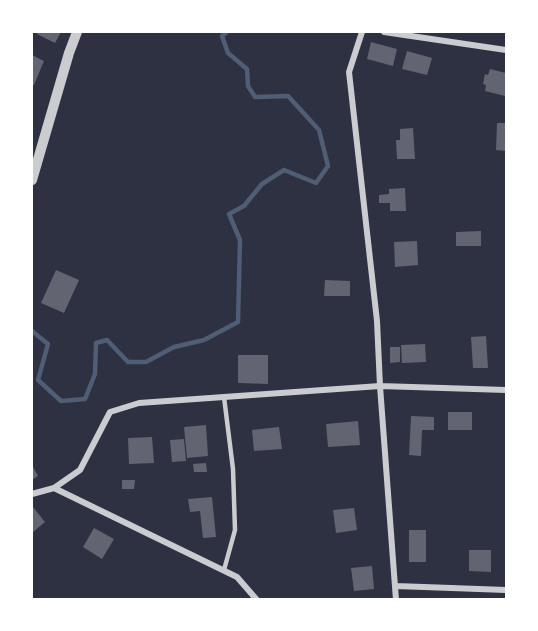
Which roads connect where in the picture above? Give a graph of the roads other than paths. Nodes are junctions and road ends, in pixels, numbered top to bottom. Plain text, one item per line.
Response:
1 (77, 32) edge
2 (362, 32) edge
3 (384, 32) edge
4 (507, 50) edge
5 (32, 180) edge
6 (380, 386) junction
7 (507, 390) edge
8 (224, 397) junction
9 (54, 488) junction
10 (32, 494) edge
11 (224, 570) junction
12 (396, 586) junction
13 (507, 590) edge
14 (257, 600) edge
15 (396, 600) edge

1 - 5 street
2 - 6 street
3 - 4 street
6 - 7 street
6 - 8 street
6 - 12 street
8 - 9 street
8 - 11 lane
9 - 10 street
9 - 11 street
11 - 14 street
12 - 13 street
12 - 15 street

